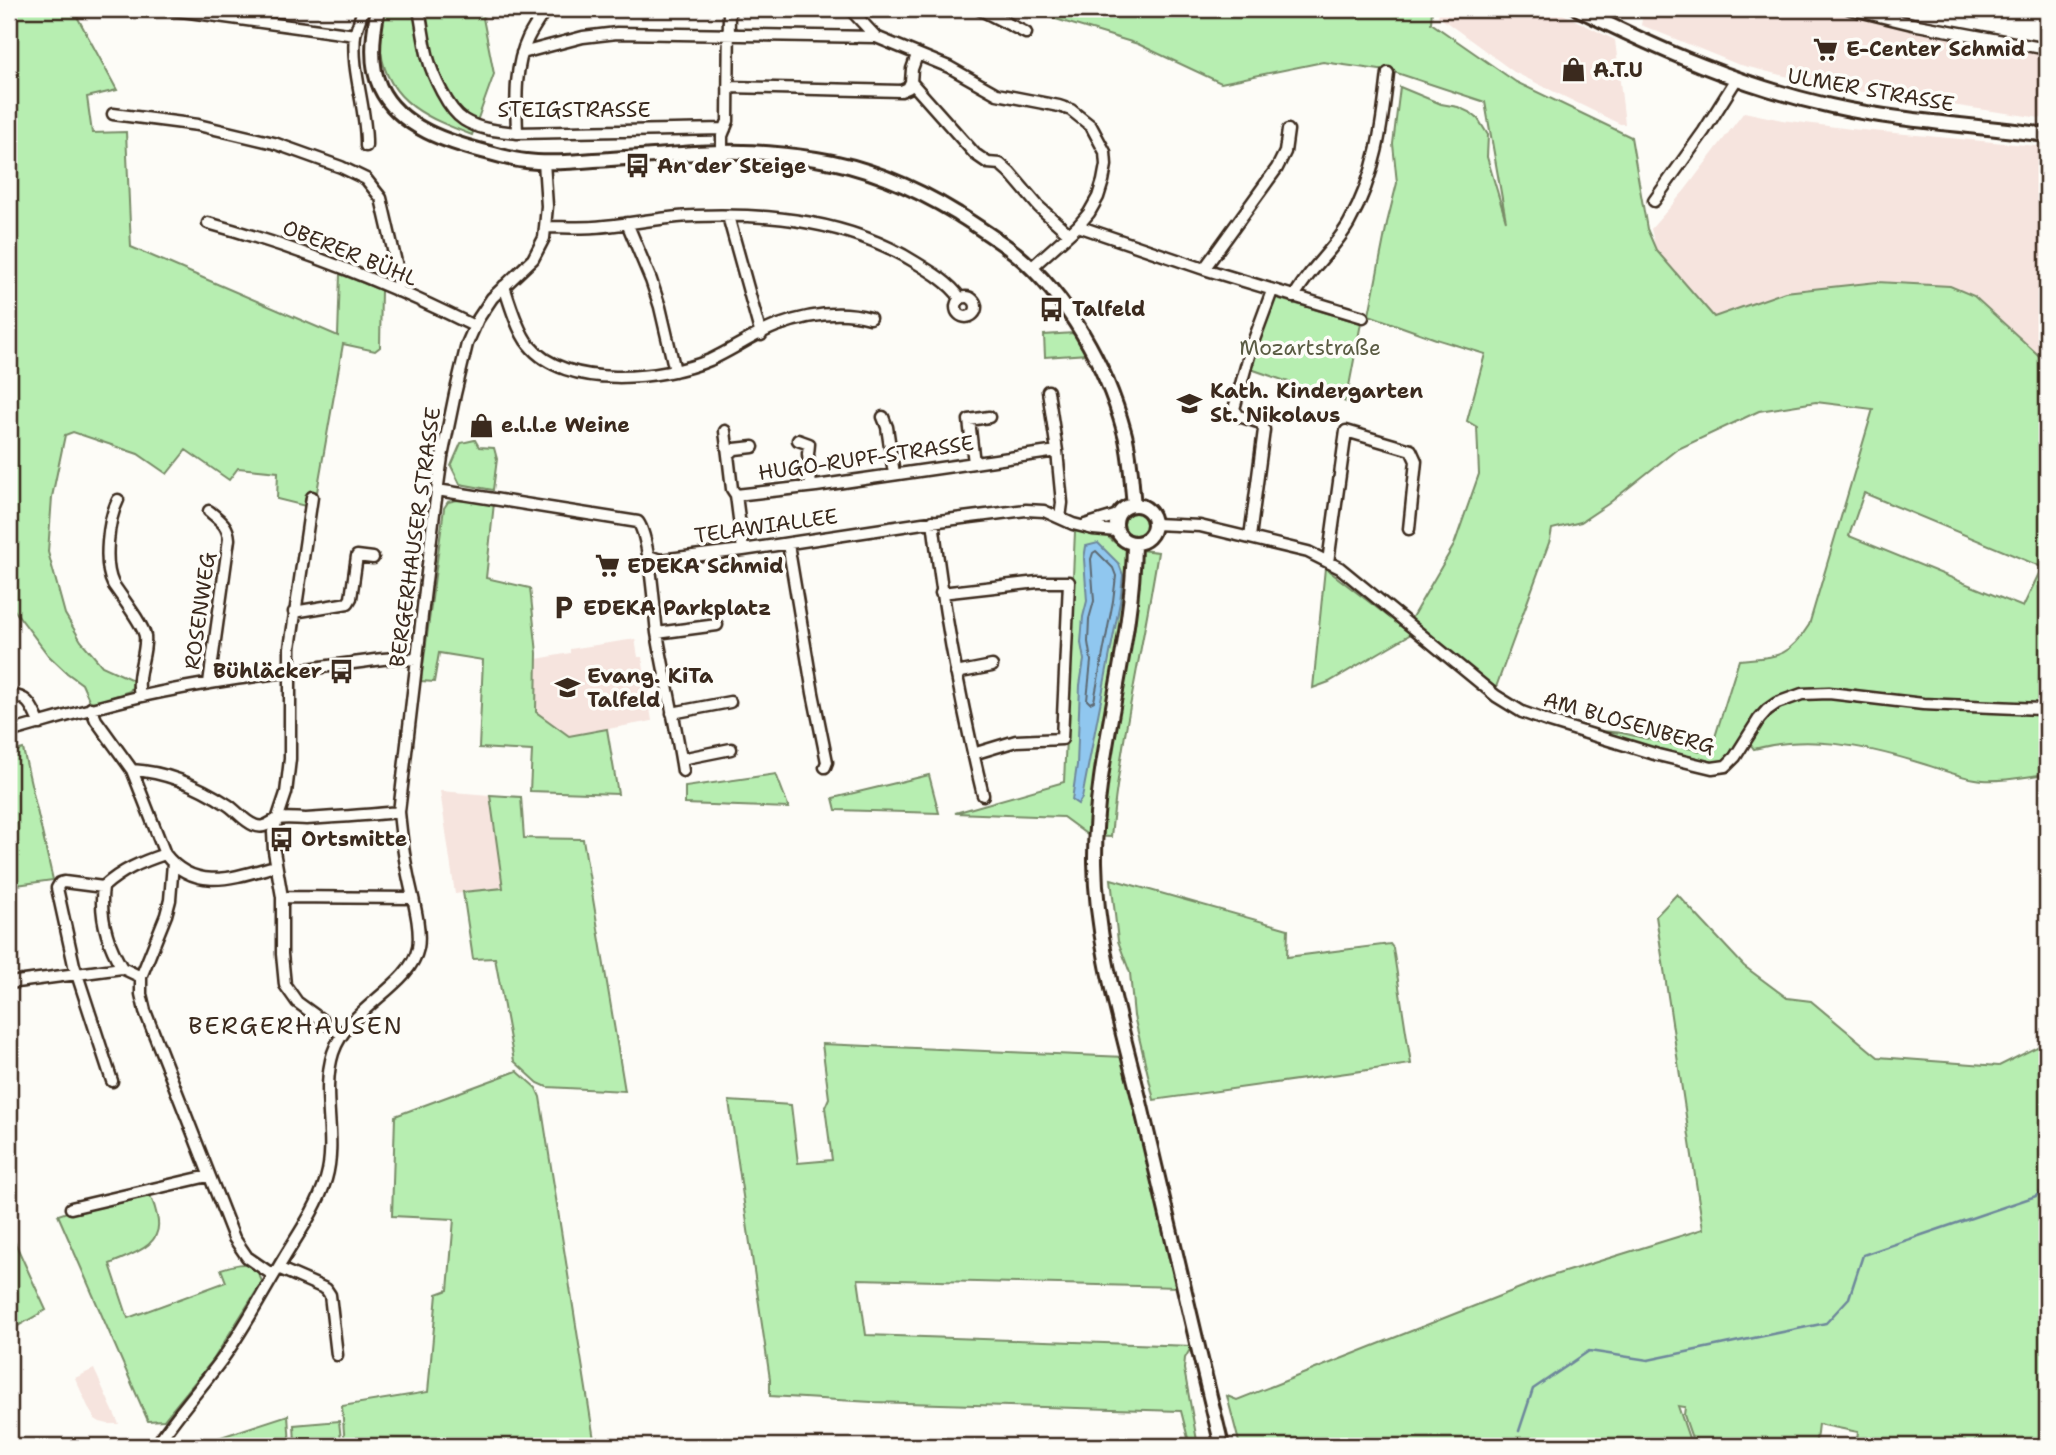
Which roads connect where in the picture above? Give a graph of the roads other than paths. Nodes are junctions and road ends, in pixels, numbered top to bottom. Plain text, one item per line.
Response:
1 (167, 9) edge
2 (363, 9) edge
3 (378, 9) edge
4 (419, 9) edge
5 (546, 9) edge
6 (729, 9) edge
7 (850, 9) edge
8 (979, 9) edge
9 (1578, 9) edge
10 (1850, 9) edge
11 (1600, 14) edge
12 (1026, 33) dead end
13 (729, 34) junction
14 (355, 35) junction
15 (876, 37) junction
16 (2047, 49) edge
17 (522, 53) junction
18 (917, 55) junction
19 (1388, 73) dead end
20 (1736, 80) junction
21 (911, 82) junction
22 (728, 87) junction
23 (113, 114) dead end
24 (726, 129) junction
25 (1288, 130) dead end
26 (517, 133) junction
27 (2047, 135) edge
28 (366, 146) dead end
29 (722, 152) junction
30 (544, 162) junction
31 (1654, 201) dead end
32 (728, 216) junction
33 (208, 223) dead end
34 (627, 223) junction
35 (1078, 226) junction
36 (546, 227) junction
37 (1069, 234) junction
38 (1031, 268) junction
39 (1204, 269) junction
40 (504, 286) junction
41 (1272, 290) junction
42 (397, 291) junction
43 (1294, 297) junction
44 (960, 298) dead end
45 (1363, 317) dead end
46 (870, 318) dead end
47 (474, 326) junction
48 (761, 335) junction
49 (675, 371) junction
50 (1048, 391) dead end
51 (883, 417) dead end
52 (989, 417) dead end
53 (725, 430) dead end
54 (798, 440) dead end
55 (753, 447) dead end
56 (1057, 451) junction
57 (729, 455) junction
58 (974, 463) junction
59 (894, 474) junction
60 (811, 486) junction
61 (437, 490) junction
62 (736, 495) junction
63 (312, 497) dead end
64 (118, 500) dead end
65 (1134, 505) junction
66 (209, 511) dead end
67 (1118, 516) junction
68 (1060, 518) junction
69 (933, 521) junction
70 (1154, 524) junction
71 (1083, 525) junction
72 (1409, 529) dead end
73 (1117, 531) junction
74 (1251, 537) junction
75 (1134, 542) junction
76 (788, 544) junction
77 (743, 550) junction
78 (649, 556) junction
79 (373, 558) dead end
80 (1328, 562) junction
81 (941, 593) junction
82 (294, 612) junction
83 (717, 625) dead end
84 (657, 633) junction
85 (416, 660) junction
86 (992, 666) dead end
87 (289, 671) junction
88 (956, 673) junction
89 (209, 684) junction
90 (9, 695) edge
91 (140, 696) junction
92 (730, 702) dead end
93 (2047, 706) edge
94 (91, 708) junction
95 (672, 713) junction
96 (40, 723) junction
97 (9, 733) edge
98 (731, 749) dead end
99 (973, 754) junction
100 (681, 759) junction
101 (825, 767) dead end
102 (132, 770) junction
103 (682, 771) dead end
104 (984, 795) dead end
105 (399, 813) junction
106 (277, 819) junction
107 (165, 854) junction
108 (173, 863) junction
109 (275, 866) junction
110 (103, 887) junction
111 (282, 897) junction
112 (413, 898) junction
113 (122, 968) junction
114 (77, 973) junction
115 (141, 977) junction
116 (9, 983) edge
117 (341, 1034) junction
118 (112, 1081) dead end
119 (208, 1176) junction
120 (71, 1208) dead end
121 (276, 1271) junction
122 (337, 1354) dead end
123 (156, 1446) edge
124 (1222, 1446) edge

1 - 14 street
2 - 14 street
3 - 30 main road
4 - 26 street, STEIGSTRASSE
5 - 17 street
6 - 13 street
7 - 15 street
8 - 12 street
9 - 11 main road, ULMER STRASSE
10 - 16 street
11 - 20 main road, ULMER STRASSE
13 - 15 street
13 - 17 street
13 - 22 street
14 - 28 street
15 - 18 street
17 - 26 street
18 - 21 street
18 - 35 street
19 - 43 street
20 - 27 main road, ULMER STRASSE
20 - 31 street
21 - 22 street
21 - 37 street
22 - 24 street
23 - 42 street
24 - 26 street, STEIGSTRASSE
24 - 29 street
25 - 39 street
29 - 30 main road
29 - 38 main road
30 - 36 street, BERGERHAUSER STRASSE
32 - 34 street
32 - 44 street
32 - 48 street
33 - 42 street, OBERER BÜHL
34 - 36 street
34 - 49 street
35 - 37 street
35 - 39 street
36 - 40 street, BERGERHAUSER STRASSE
37 - 38 street
38 - 65 main road
39 - 41 street
40 - 47 street, BERGERHAUSER STRASSE
40 - 49 street
41 - 43 street
41 - 74 street
42 - 47 street, OBERER BÜHL
43 - 45 street
46 - 48 street
47 - 61 street, BERGERHAUSER STRASSE
48 - 49 street
50 - 56 street
51 - 59 street
52 - 58 street
53 - 57 street
54 - 60 street
55 - 57 street
56 - 58 street, HUGO-RUPF-STRASSE
56 - 68 street
57 - 62 street
58 - 59 street, HUGO-RUPF-STRASSE
59 - 60 street, HUGO-RUPF-STRASSE
60 - 62 street, HUGO-RUPF-STRASSE
61 - 78 street
61 - 85 street, BERGERHAUSER STRASSE
62 - 77 street, HUGO-RUPF-STRASSE
63 - 82 street
64 - 91 street
65 - 67 main road
65 - 70 main road
66 - 89 street, ROSENWEG
67 - 71 street
67 - 73 main road
68 - 69 street, TELAWIALLEE
68 - 71 street, TELAWIALLEE
69 - 76 street, TELAWIALLEE
69 - 81 street
70 - 74 street, AM BLOSENBERG
70 - 75 main road
71 - 73 street, TELAWIALLEE
72 - 80 street
73 - 75 main road
74 - 80 street, AM BLOSENBERG
75 - 124 main road
76 - 77 street, TELAWIALLEE
76 - 101 street
77 - 78 street, TELAWIALLEE
78 - 84 street
79 - 82 street
80 - 93 street, AM BLOSENBERG
81 - 88 street
81 - 99 street
82 - 87 street
83 - 84 street
84 - 95 street
85 - 87 street
85 - 105 street, BERGERHAUSER STRASSE
86 - 88 street
87 - 89 street
87 - 106 street
88 - 99 street
89 - 91 street
90 - 96 street
91 - 94 street
92 - 95 street
94 - 96 street
94 - 102 street
95 - 100 street
96 - 97 street
98 - 100 street
99 - 104 street
100 - 103 street
102 - 106 street
102 - 107 street
105 - 106 street
105 - 112 street, BERGERHAUSER STRASSE
106 - 109 street
107 - 108 street
107 - 110 street
108 - 109 street
108 - 115 street
109 - 111 street
110 - 113 street
110 - 114 street
111 - 112 street
111 - 117 street
112 - 117 street, BERGERHAUSER STRASSE
113 - 114 street
113 - 115 street
114 - 116 street
114 - 118 street
115 - 119 street
117 - 121 street
119 - 120 street
119 - 121 street
121 - 122 street
121 - 123 street

